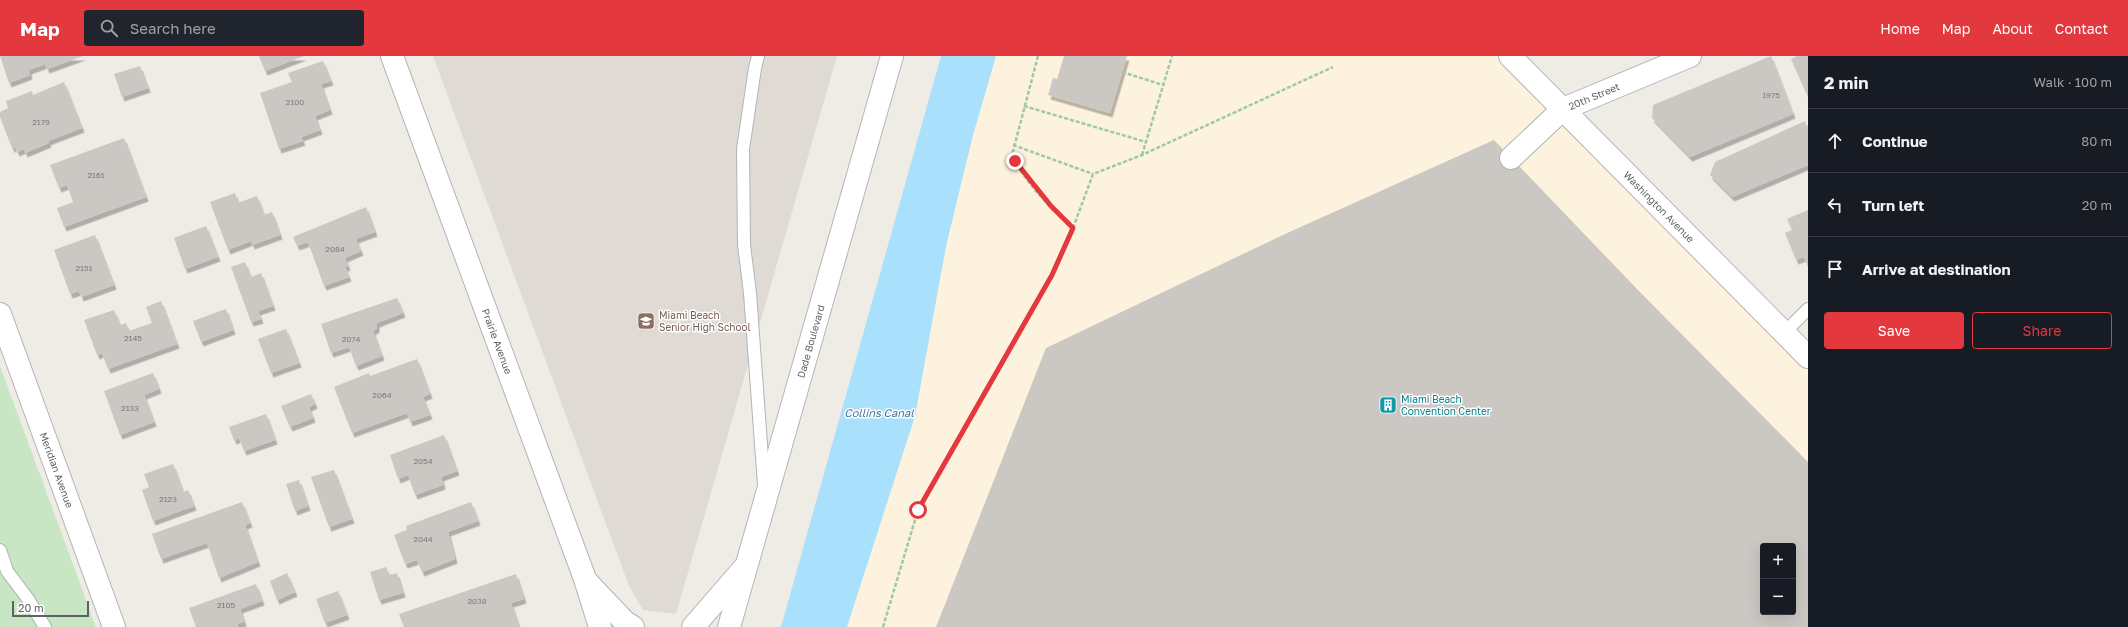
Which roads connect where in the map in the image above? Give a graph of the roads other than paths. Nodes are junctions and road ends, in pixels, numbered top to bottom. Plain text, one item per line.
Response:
1 (392, 56) edge
2 (758, 56) edge
3 (892, 56) edge
4 (1510, 56) edge
5 (1690, 56) edge
6 (1563, 109) junction
7 (1511, 158) dead end
8 (1808, 309) edge
9 (0, 314) edge
10 (1784, 333) junction
11 (1808, 357) edge
12 (765, 495) junction
13 (0, 550) edge
14 (745, 567) junction
15 (585, 579) junction
16 (45, 627) edge
17 (114, 627) edge
18 (600, 627) edge
19 (633, 627) edge
20 (693, 627) edge
21 (729, 627) edge

1 - 15 street, Prairie Avenue
2 - 12 lane
3 - 12 street, Dade Boulevard
4 - 6 street, Washington Avenue
5 - 6 street, 20th Street
6 - 7 street, 20th Street
6 - 10 street, Washington Avenue
8 - 10 lane
9 - 17 street, Meridian Avenue
10 - 11 street, Washington Avenue
12 - 14 street, Dade Boulevard
13 - 16 lane
14 - 20 street
14 - 21 street, Dade Boulevard
15 - 18 street, Prairie Avenue
15 - 19 street

